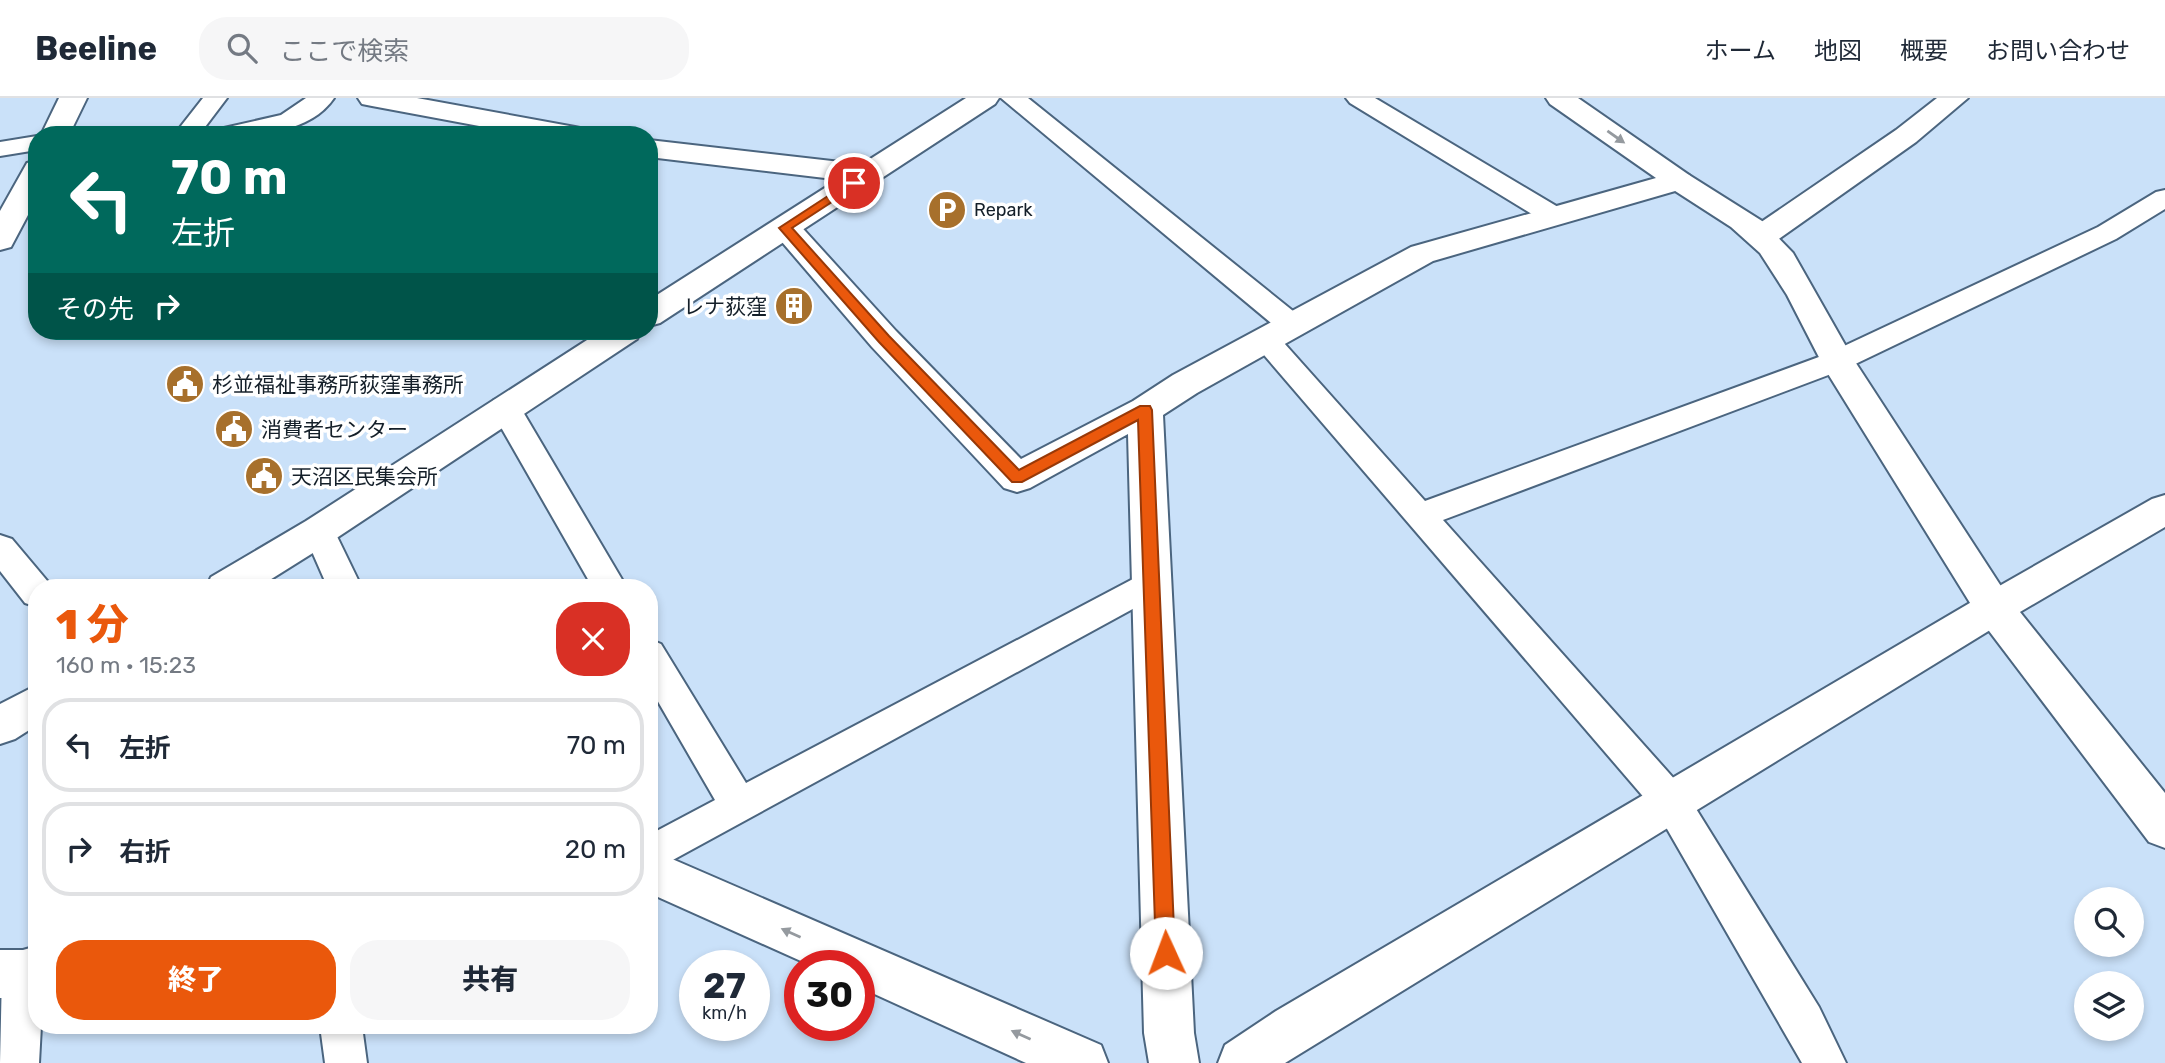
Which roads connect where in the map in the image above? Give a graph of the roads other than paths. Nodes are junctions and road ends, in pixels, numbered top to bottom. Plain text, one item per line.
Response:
1 (73, 98) edge
2 (215, 98) edge
3 (322, 98) edge
4 (372, 98) edge
5 (985, 98) edge
6 (1013, 98) edge
7 (1358, 98) edge
8 (1954, 98) edge
9 (1563, 99) edge
10 (59, 126) edge
11 (193, 126) edge
12 (266, 126) edge
13 (526, 126) edge
14 (28, 144) edge
15 (0, 149) edge
16 (658, 149) edge
17 (867, 174) junction
18 (1679, 181) junction
19 (28, 186) edge
20 (2165, 198) edge
21 (1553, 216) junction
22 (785, 228) junction
23 (1762, 236) junction
24 (0, 240) edge
25 (658, 309) edge
26 (1280, 333) junction
27 (611, 340) edge
28 (1837, 361) junction
29 (505, 408) junction
30 (1145, 410) junction
31 (2165, 509) edge
32 (1419, 516) junction
33 (319, 531) junction
34 (0, 548) edge
35 (240, 579) edge
36 (341, 579) edge
37 (605, 579) edge
38 (28, 582) edge
39 (1150, 583) junction
40 (1994, 608) junction
41 (658, 669) edge
42 (28, 709) edge
43 (0, 726) edge
44 (1672, 803) junction
45 (738, 805) junction
46 (2165, 827) edge
47 (658, 850) edge
48 (658, 874) edge
49 (20, 973) edge
50 (342, 1034) edge
51 (18, 1063) edge
52 (346, 1063) edge
53 (1083, 1063) edge
54 (1174, 1063) edge
55 (1243, 1063) edge
56 (1825, 1063) edge

1 - 10 street
2 - 11 lane
3 - 12 lane
4 - 13 street
5 - 17 street
6 - 26 lane
7 - 21 lane
8 - 23 street
9 -> 18 street
14 - 15 lane
16 - 17 street
17 - 22 street
18 - 21 street
18 - 23 street
19 - 24 street
20 - 28 lane
21 - 26 street
22 - 25 street
22 - 30 street
23 - 28 street
26 - 30 street
26 - 32 lane
27 - 29 street
28 - 32 lane
28 - 40 street
29 - 33 street
29 - 37 lane
30 - 39 street
31 - 40 street
32 - 44 lane
33 - 35 street
33 - 36 lane
34 - 38 lane
39 - 45 lane
39 - 54 street
40 - 44 street
40 - 46 street
41 - 45 lane
42 - 43 street
44 - 55 street
44 - 56 lane
45 - 47 lane
53 -> 48 street
49 - 51 lane
50 - 52 lane

